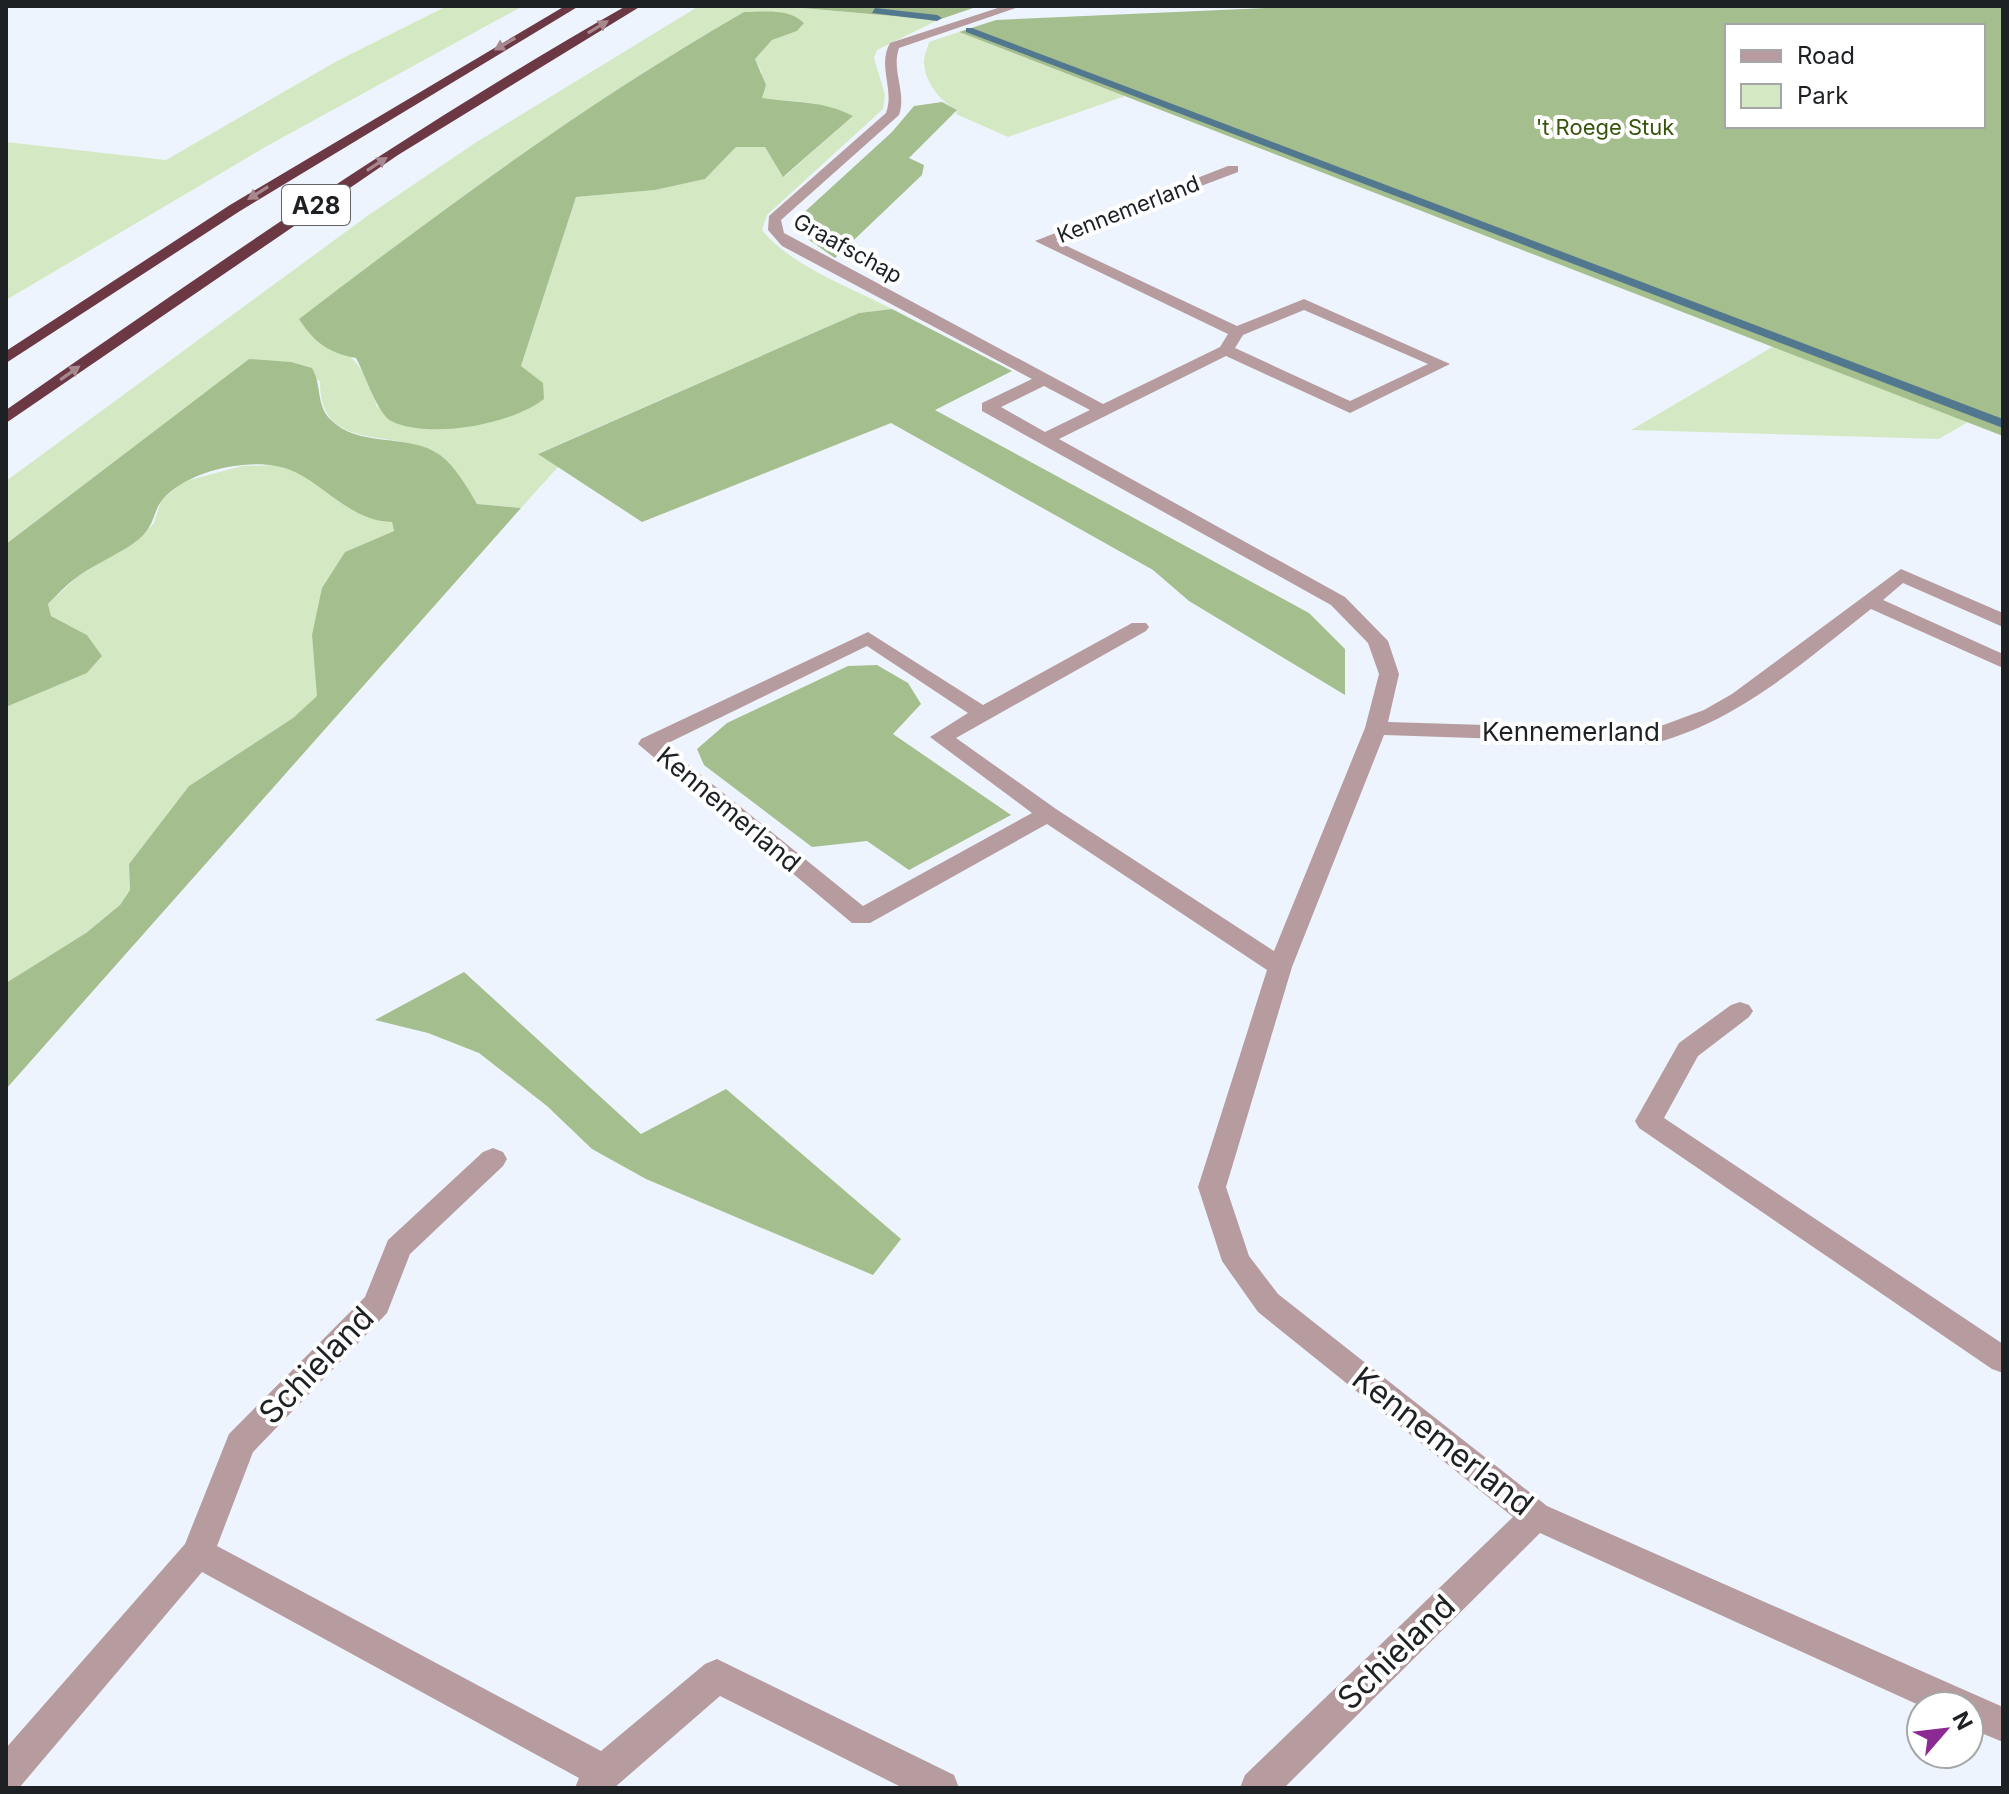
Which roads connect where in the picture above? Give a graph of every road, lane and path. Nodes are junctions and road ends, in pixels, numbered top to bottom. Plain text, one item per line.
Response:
1 (573, 6) edge
2 (635, 6) edge
3 (1016, 6) edge
4 (1233, 169) dead end
5 (60, 322) junction
6 (1237, 332) junction
7 (6, 348) edge
8 (1226, 350) junction
9 (6, 358) edge
10 (1046, 379) junction
11 (1100, 409) junction
12 (6, 418) edge
13 (1045, 439) junction
14 (1869, 601) junction
15 (2003, 621) edge
16 (1139, 627) dead end
17 (2003, 662) edge
18 (980, 712) junction
19 (1376, 728) junction
20 (1048, 814) junction
21 (1280, 967) junction
22 (1740, 1011) dead end
23 (493, 1159) dead end
24 (2003, 1360) edge
25 (1536, 1516) junction
26 (198, 1553) junction
27 (1924, 1690) edge
28 (6, 1776) edge
29 (598, 1780) edge
30 (941, 1788) edge
31 (1258, 1788) edge

1 -> 5 highway, A28
12 -> 2 highway, A28
3 - 10 street, Graafschap
4 - 6 street, Kennemerland
5 - 7 highway
5 - 9 highway, A28
6 - 8 street
6 - 8 street
8 - 11 street
10 - 11 street, Graafschap
10 - 13 street, Kennemerland
11 - 13 street
13 - 19 street, Kennemerland
14 - 15 street, Kennemerland
14 - 17 street
14 - 19 street, Kennemerland
16 - 18 street
18 - 20 street
18 - 20 street, Kennemerland
19 - 21 street, Kennemerland
20 - 21 street
21 - 25 street, Kennemerland
22 - 24 street
23 - 26 street, Schieland
25 - 27 street, Kennemerland
25 - 31 street, Schieland
26 - 28 street, Schieland
26 - 29 street
29 - 30 street

